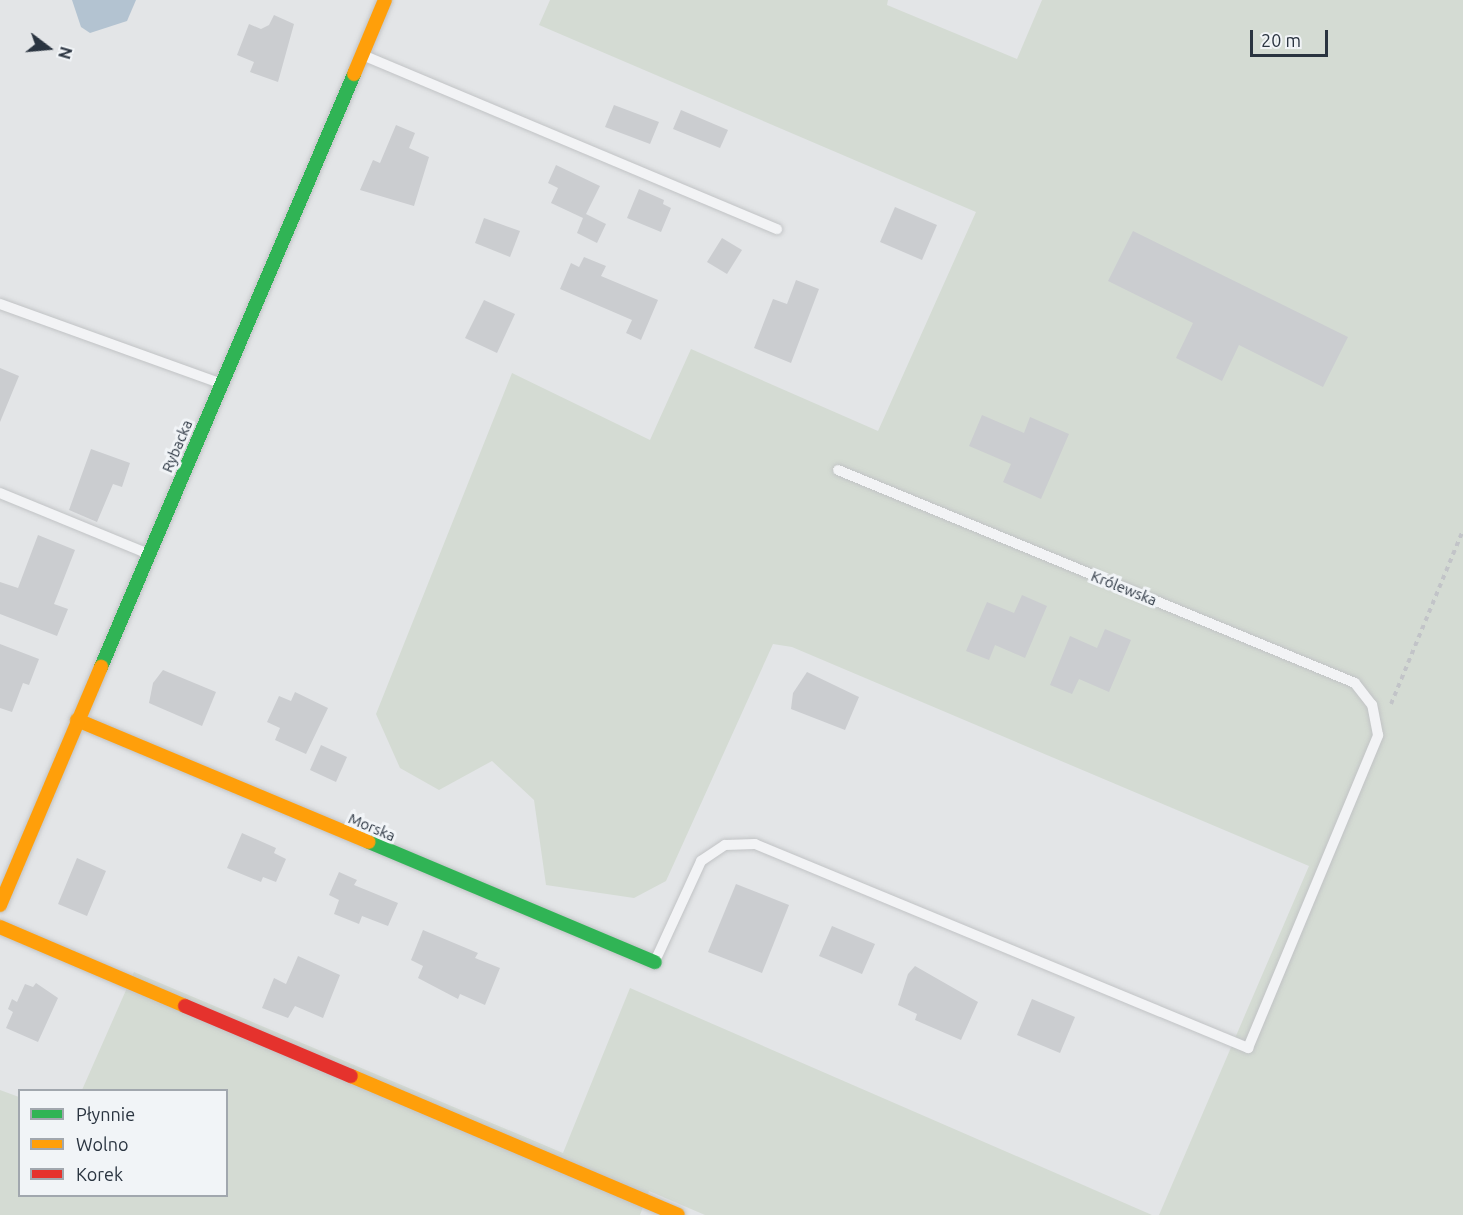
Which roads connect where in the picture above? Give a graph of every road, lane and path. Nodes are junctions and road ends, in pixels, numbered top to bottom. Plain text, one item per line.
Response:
1 (385, 0) edge
2 (362, 55) junction
3 (777, 229) dead end
4 (0, 304) edge
5 (222, 384) junction
6 (838, 470) dead end
7 (0, 493) edge
8 (1463, 530) edge
9 (149, 554) junction
10 (77, 720) junction
11 (1378, 735) junction
12 (0, 905) edge
13 (0, 927) edge
14 (655, 962) joint
15 (678, 1215) edge

1 - 2 street, Rybacka
2 - 3 lane
2 - 5 street, Rybacka
4 - 5 lane
5 - 9 street, Rybacka
6 - 11 lane, Królewska
7 - 9 lane
8 - 11 path
9 - 10 street, Rybacka
10 - 12 street, Rybacka
10 - 14 street, Morska
11 - 14 lane
13 - 15 street

